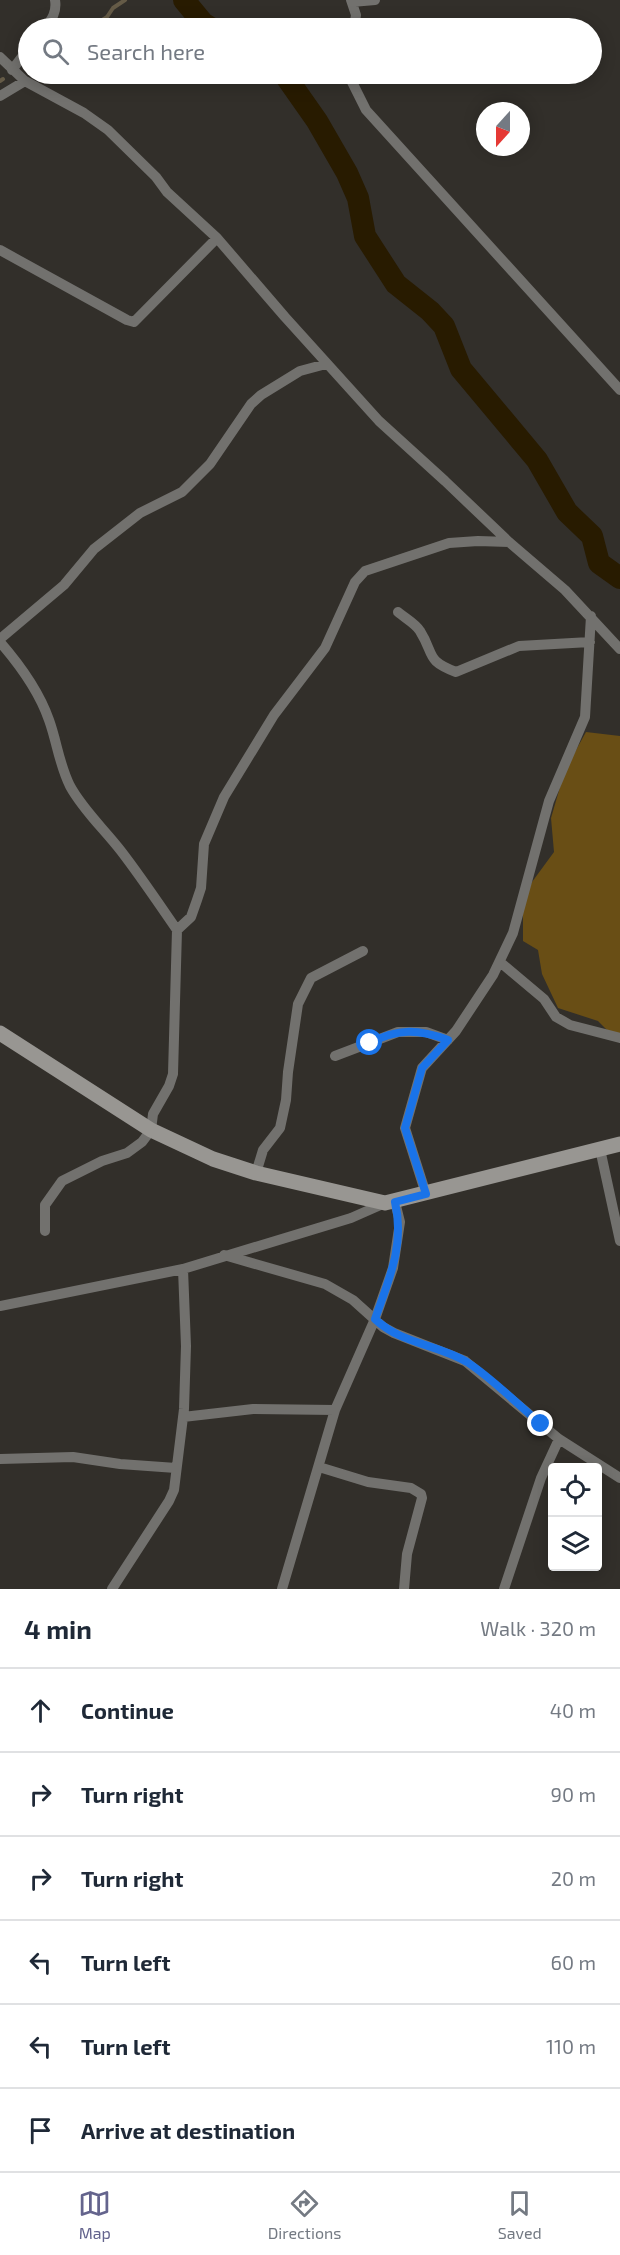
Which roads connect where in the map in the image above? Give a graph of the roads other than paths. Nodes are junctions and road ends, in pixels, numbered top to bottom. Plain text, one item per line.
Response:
1 (55, 0) edge
2 (375, 0) edge
3 (352, 1) edge
4 (53, 18) edge
5 (356, 18) edge
6 (0, 57) edge
7 (18, 62) edge
8 (12, 70) junction
9 (18, 75) edge
10 (20, 84) edge
11 (31, 84) edge
12 (353, 84) edge
13 (0, 96) edge
14 (217, 238) junction
15 (0, 250) edge
16 (327, 364) junction
17 (620, 390) edge
18 (509, 542) junction
19 (398, 612) dead end
20 (591, 616) junction
21 (0, 640) edge
22 (590, 642) junction
23 (620, 649) edge
24 (177, 930) junction
25 (363, 951) dead end
26 (500, 962) junction
27 (0, 1033) edge
28 (620, 1038) edge
29 (448, 1040) junction
30 (335, 1056) dead end
31 (151, 1130) junction
32 (620, 1144) edge
33 (600, 1149) junction
34 (256, 1173) junction
35 (426, 1194) junction
36 (390, 1203) junction
37 (45, 1231) dead end
38 (620, 1241) edge
39 (225, 1255) junction
40 (183, 1269) junction
41 (0, 1306) edge
42 (375, 1319) junction
43 (335, 1410) junction
44 (183, 1417) junction
45 (559, 1439) junction
46 (0, 1460) edge
47 (319, 1467) junction
48 (176, 1468) junction
49 (620, 1478) edge
50 (112, 1589) edge
51 (282, 1589) edge
52 (404, 1589) edge
53 (504, 1589) edge

1 - 4 street
2 - 3 street
3 - 5 street
6 - 8 street
7 - 8 street
8 - 9 street
10 - 13 street
11 - 14 street
12 - 17 street
14 - 15 street
14 - 16 street
16 - 18 street
16 - 21 street
18 - 20 street
18 - 24 street
19 - 22 street
20 - 22 street
20 - 23 street
21 - 24 street
22 - 26 street
24 - 31 street
25 - 34 street
26 - 28 street
26 - 29 street
27 - 31 street
29 - 30 street
29 - 35 street
31 - 34 street
31 - 37 street
32 - 33 street
33 - 35 street
33 - 38 street
34 - 36 street
35 - 36 street
36 - 39 street
36 - 42 street
39 - 40 street
39 - 42 street
40 - 41 street
40 - 44 street
42 - 43 street
42 - 45 street
43 - 44 street
43 - 47 street
44 - 48 street
45 - 49 street
45 - 53 street
46 - 48 street
47 - 51 street
47 - 52 street
48 - 50 street

